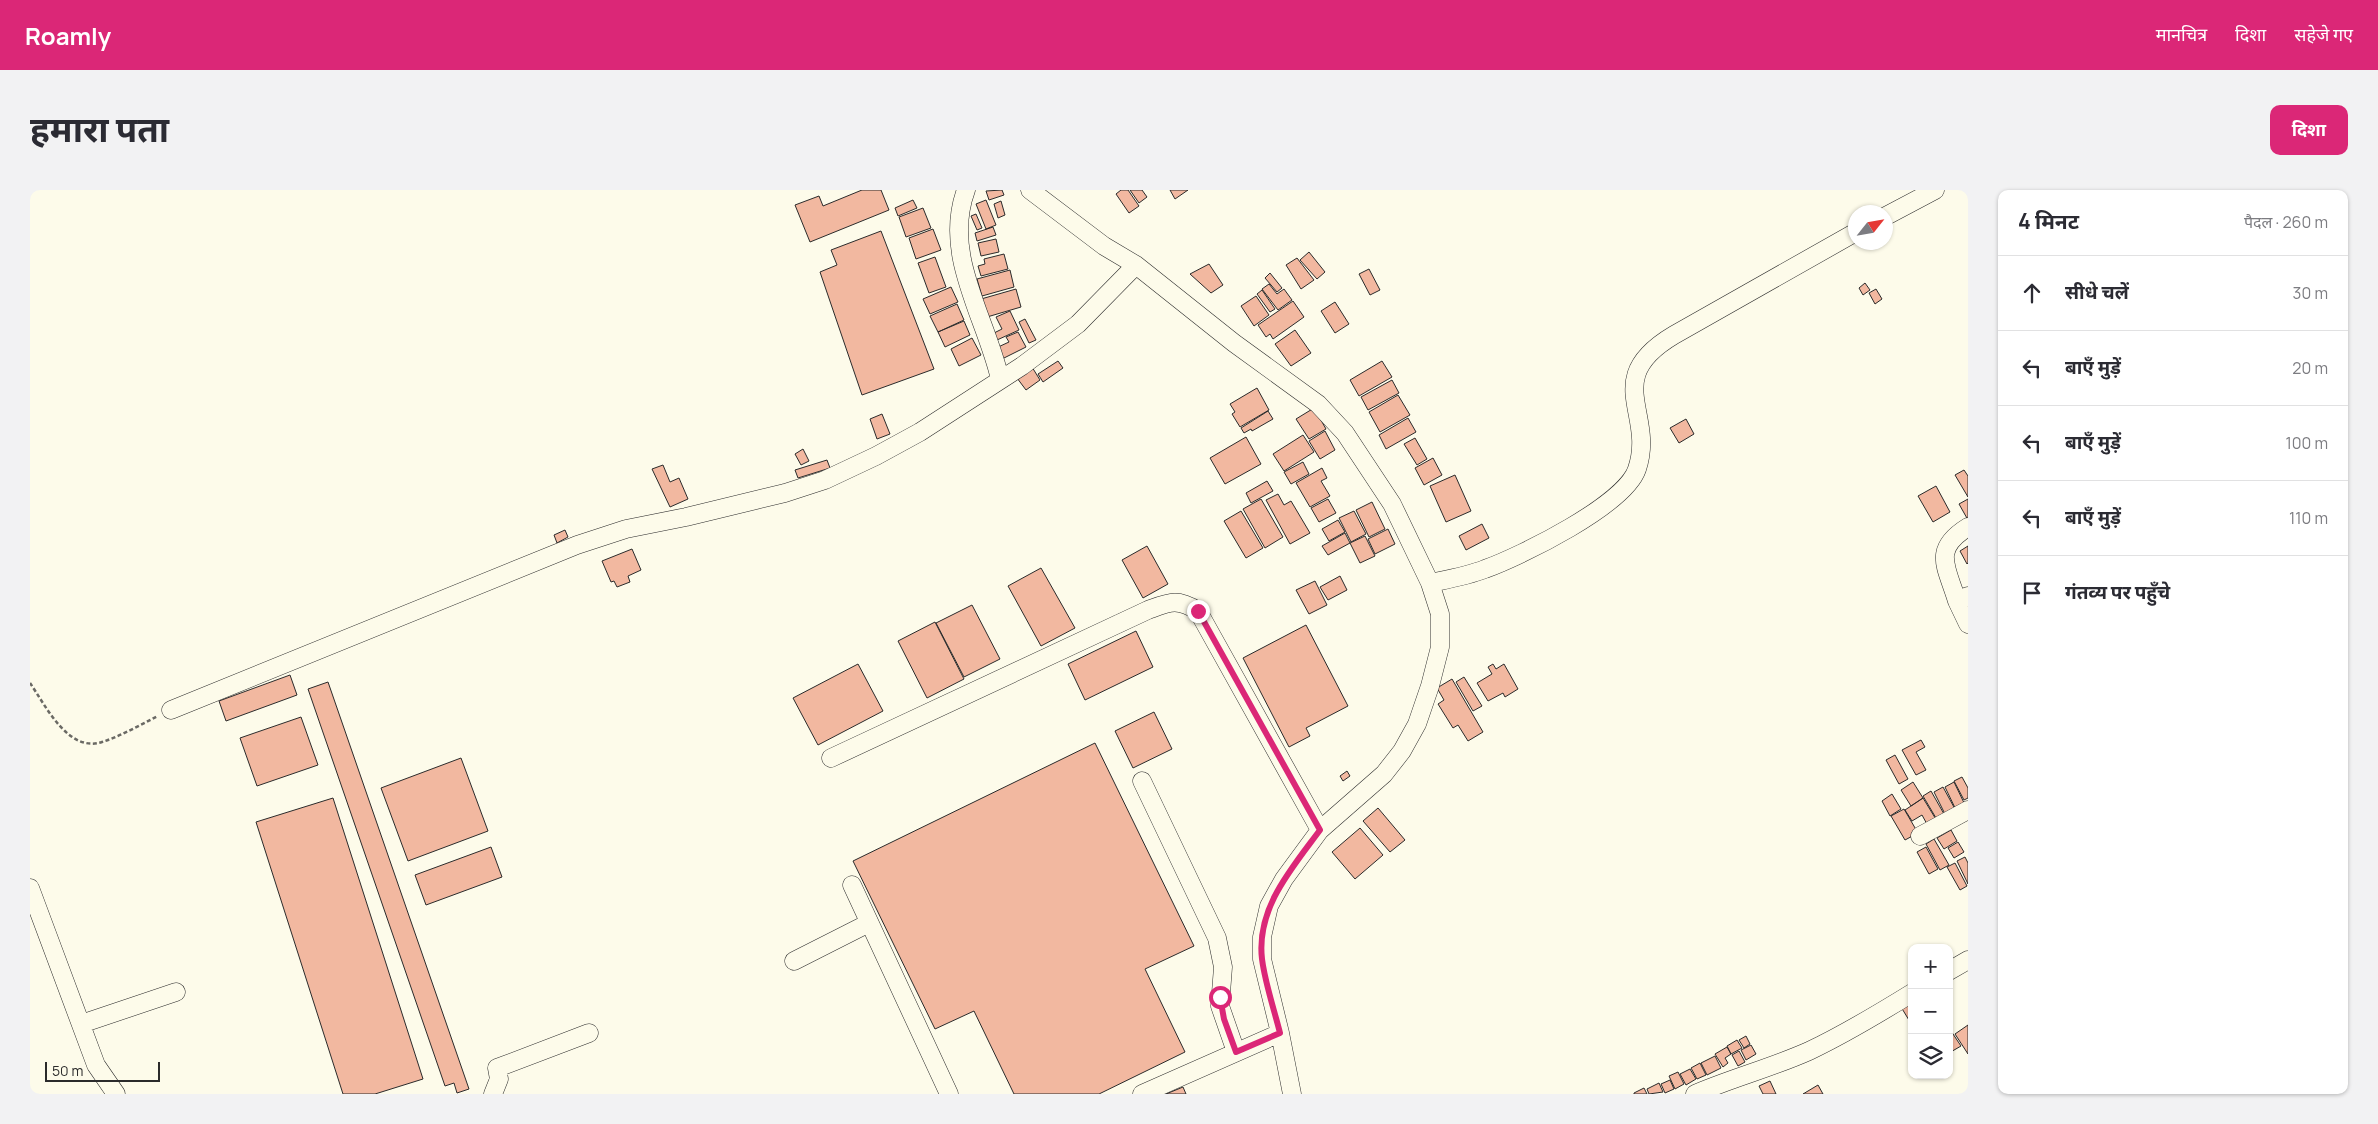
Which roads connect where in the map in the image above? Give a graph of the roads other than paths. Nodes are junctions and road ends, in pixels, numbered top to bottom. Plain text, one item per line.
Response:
1 (966, 190) edge
2 (1030, 190) edge
3 (1935, 190) edge
4 (1893, 212) edge
5 (1848, 237) edge
6 (1136, 265) junction
7 (1000, 379) junction
8 (1968, 527) edge
9 (1430, 583) junction
10 (1963, 599) edge
11 (1968, 624) edge
12 (171, 710) road end
13 (831, 758) dead end
14 (1142, 781) dead end
15 (1968, 810) edge
16 (1320, 830) junction
17 (1920, 836) dead end
18 (852, 885) dead end
19 (30, 888) edge
20 (869, 923) junction
21 (1968, 960) edge
22 (794, 961) dead end
23 (1953, 969) edge
24 (176, 992) dead end
25 (1908, 995) edge
26 (81, 1024) junction
27 (589, 1033) dead end
28 (1280, 1033) junction
29 (1236, 1052) junction
30 (116, 1094) edge
31 (493, 1094) edge
32 (949, 1094) edge
33 (1142, 1094) edge
34 (1292, 1094) edge
35 (1695, 1094) edge

1 - 7 street
2 - 6 street
3 - 4 street
5 - 9 street
6 - 7 street
6 - 9 street
7 - 12 street
8 - 10 street
9 - 16 street
10 - 11 street
13 - 16 street
14 - 29 street
15 - 17 street
16 - 28 street
18 - 20 street
19 - 26 street
20 - 22 street
20 - 32 street
21 - 23 street
24 - 26 street
25 - 35 street
26 - 30 street
27 - 31 street
28 - 29 street
28 - 34 street
29 - 33 street

